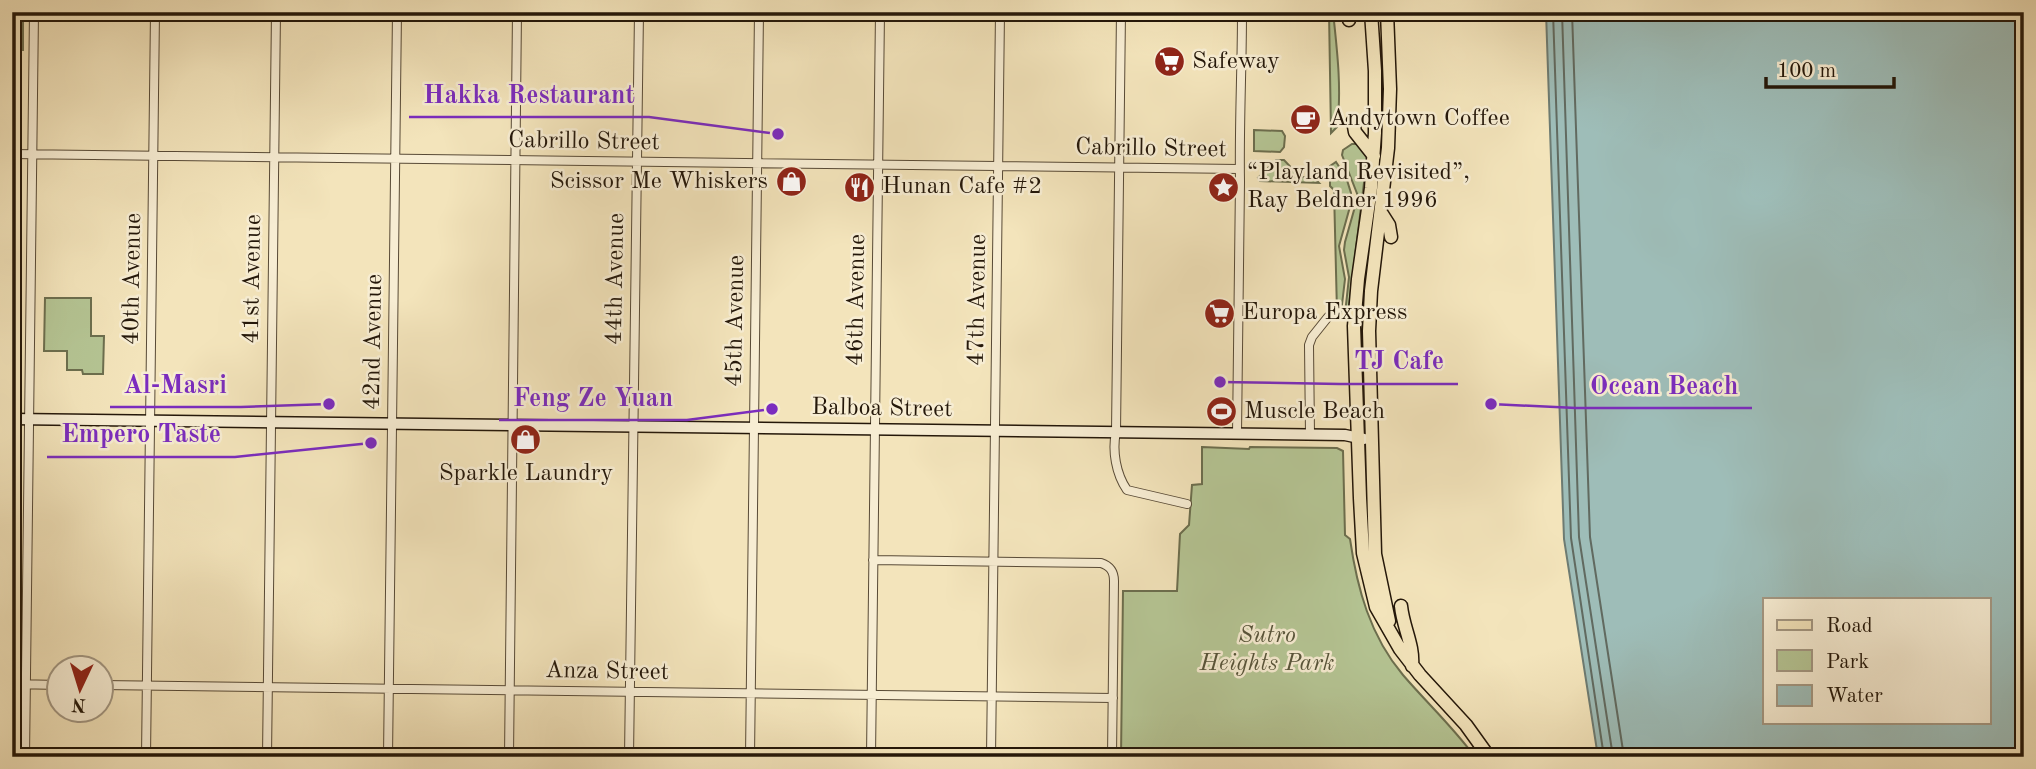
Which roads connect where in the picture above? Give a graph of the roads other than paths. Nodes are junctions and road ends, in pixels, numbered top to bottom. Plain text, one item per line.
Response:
1 (34, 12) edge
2 (155, 12) edge
3 (276, 12) edge
4 (397, 12) edge
5 (517, 12) edge
6 (639, 12) edge
7 (759, 12) edge
8 (880, 12) edge
9 (1000, 12) edge
10 (1121, 12) edge
11 (1242, 12) edge
12 (1371, 12) edge
13 (1387, 12) edge
14 (1353, 121) dead end
15 (12, 154) edge
16 (33, 154) junction
17 (153, 155) junction
18 (1374, 156) junction
19 (274, 157) junction
20 (395, 159) junction
21 (516, 160) junction
22 (637, 162) junction
23 (757, 163) junction
24 (878, 164) junction
25 (999, 166) junction
26 (1119, 167) junction
27 (1239, 169) junction
28 (1382, 214) junction
29 (1391, 237) dead end
30 (1328, 317) dead end
31 (12, 419) edge
32 (29, 419) junction
33 (150, 421) junction
34 (271, 422) junction
35 (392, 424) junction
36 (513, 425) junction
37 (633, 426) junction
38 (754, 428) junction
39 (875, 429) junction
40 (995, 431) junction
41 (1116, 432) junction
42 (1237, 434) junction
43 (1310, 435) junction
44 (1358, 438) junction
45 (1372, 439) junction
46 (1187, 504) dead end
47 (873, 560) junction
48 (994, 562) junction
49 (1401, 606) dead end
50 (1391, 631) junction
51 (1412, 666) junction
52 (12, 684) edge
53 (26, 684) junction
54 (46, 685) edge
55 (116, 685) edge
56 (147, 686) junction
57 (268, 687) junction
58 (388, 689) junction
59 (509, 690) junction
60 (630, 692) junction
61 (751, 693) junction
62 (872, 695) junction
63 (992, 696) junction
64 (1113, 698) junction
65 (25, 757) edge
66 (146, 757) edge
67 (267, 757) edge
68 (388, 757) edge
69 (509, 757) edge
70 (629, 757) edge
71 (750, 757) edge
72 (871, 757) edge
73 (991, 757) edge
74 (1112, 757) edge
75 (1489, 757) edge

1 - 16 street
2 - 17 street, 40th Avenue
3 - 19 street, 41st Avenue
4 - 20 street, 42nd Avenue
5 - 21 street
6 - 22 street, 44th Avenue
7 - 23 street, 45th Avenue
8 - 24 street, 46th Avenue
9 - 25 street, 47th Avenue
10 - 26 street
11 - 27 street
12 - 18 main road
13 - 28 main road
14 - 18 main road
15 - 16 street, Cabrillo Street
16 - 17 street, Cabrillo Street
16 - 32 street
17 - 19 street, Cabrillo Street
17 - 33 street, 40th Avenue
18 - 44 main road
19 - 20 street, Cabrillo Street
19 - 34 street, 41st Avenue
20 - 21 street, Cabrillo Street
20 - 35 street, 42nd Avenue
21 - 22 street, Cabrillo Street
21 - 36 street
22 - 23 street, Cabrillo Street
22 - 37 street, 44th Avenue
23 - 24 street, Cabrillo Street
23 - 38 street, 45th Avenue
24 - 25 street, Cabrillo Street
24 - 39 street, 46th Avenue
25 - 26 street, Cabrillo Street
25 - 40 street, 47th Avenue
26 - 27 street, Cabrillo Street
26 - 41 street
27 - 42 street
28 - 29 main road
28 - 45 main road
30 - 43 street
31 - 32 street, Balboa Street
32 - 33 street, Balboa Street
32 - 53 street
33 - 34 street, Balboa Street
33 - 56 street, 40th Avenue
34 - 35 street, Balboa Street
34 - 57 street, 41st Avenue
35 - 36 street, Balboa Street
35 - 58 street, 42nd Avenue
36 - 37 street, Balboa Street
36 - 59 street
37 - 38 street, Balboa Street
37 - 60 street, 44th Avenue
38 - 39 street, Balboa Street
38 - 61 street, 45th Avenue
39 - 40 street, Balboa Street
39 - 47 street, 46th Avenue
40 - 41 street, Balboa Street
40 - 48 street, 47th Avenue
41 - 42 street, Balboa Street
41 - 46 street
42 - 43 street, Balboa Street
43 - 44 street, Balboa Street
44 - 45 street, Balboa Street
44 - 50 main road
45 - 50 main road
47 - 48 street
47 - 62 street, 46th Avenue
48 - 63 street, 47th Avenue
48 - 64 street
49 - 51 main road
50 - 51 main road
51 - 75 main road
52 - 53 street
53 - 54 street
53 - 65 street
55 - 56 street, Anza Street
56 - 57 street, Anza Street
56 - 66 street, 40th Avenue
57 - 58 street, Anza Street
57 - 67 street, 41st Avenue
58 - 59 street, Anza Street
58 - 68 street, 42nd Avenue
59 - 60 street, Anza Street
59 - 69 street
60 - 61 street, Anza Street
60 - 70 street, 44th Avenue
61 - 62 street, Anza Street
61 - 71 street, 45th Avenue
62 - 63 street, Anza Street
62 - 72 street, 46th Avenue
63 - 64 street, Anza Street
63 - 73 street, 47th Avenue
64 - 74 street

